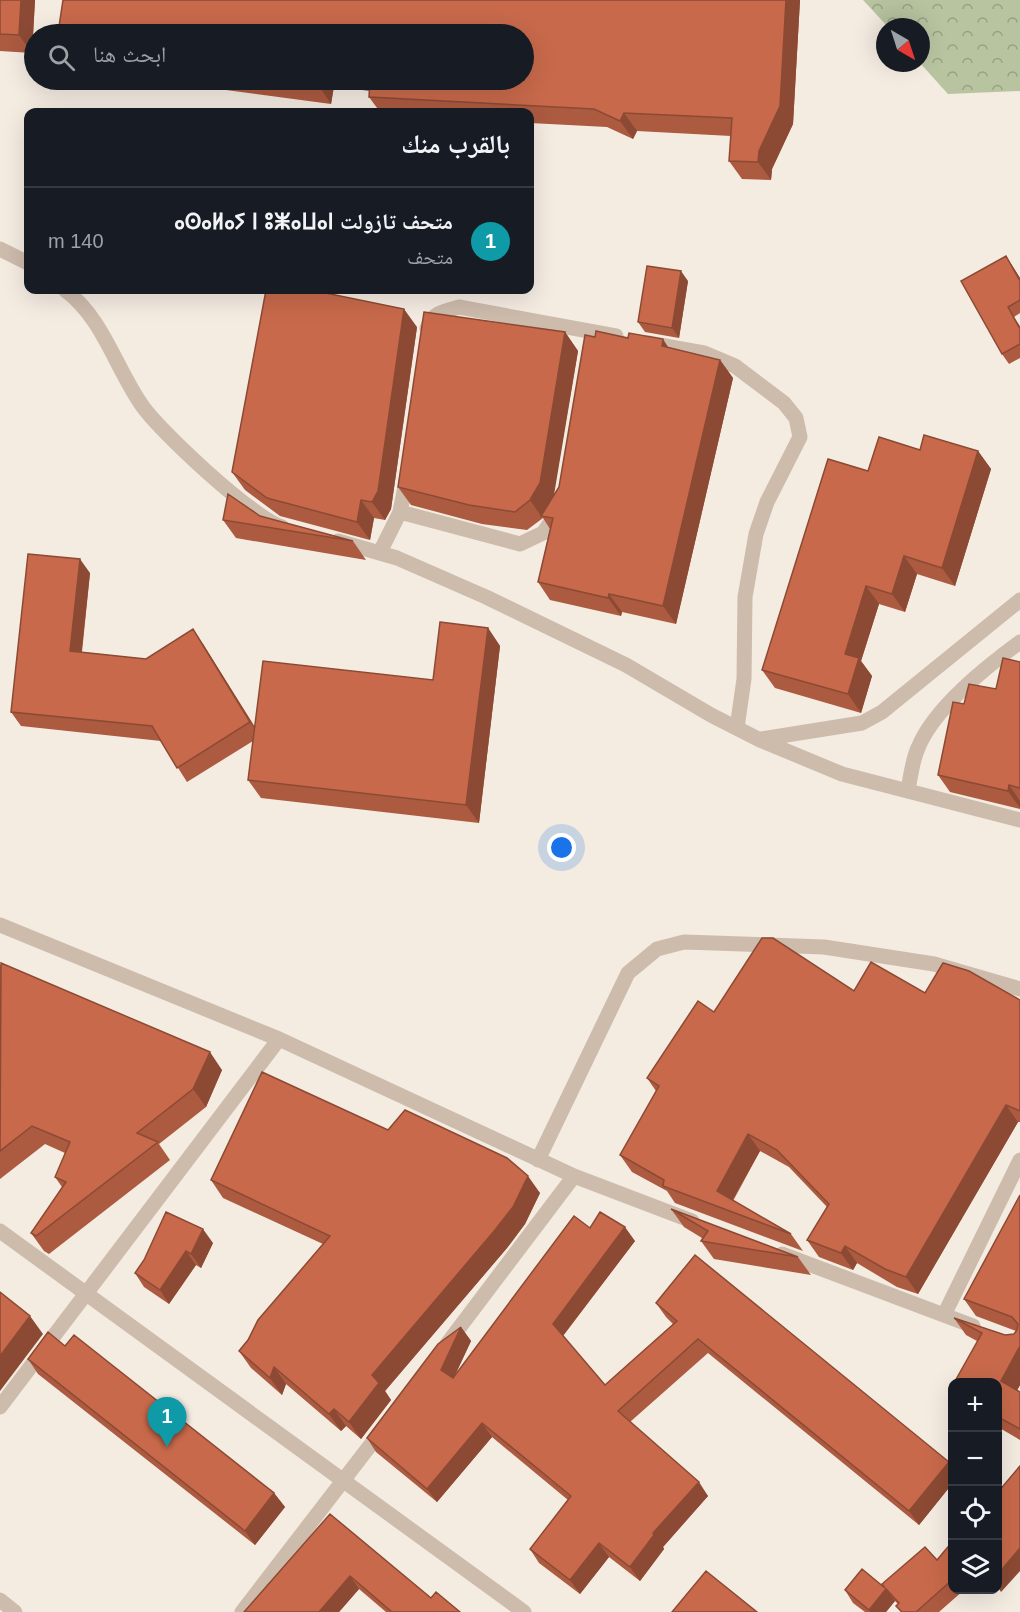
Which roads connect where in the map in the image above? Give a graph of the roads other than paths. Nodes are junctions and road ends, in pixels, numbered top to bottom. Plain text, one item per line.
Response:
1 (0, 249) edge
2 (24, 261) edge
3 (71, 294) edge
4 (424, 343) edge
5 (409, 461) edge
6 (564, 493) edge
7 (400, 512) junction
8 (296, 530) edge
9 (326, 538) edge
10 (380, 552) junction
11 (1020, 600) edge
12 (1020, 642) edge
13 (737, 728) junction
14 (760, 740) junction
15 (908, 789) junction
16 (1020, 820) edge
17 (0, 925) edge
18 (1020, 989) edge
19 (279, 1039) junction
20 (538, 1160) junction
21 (1020, 1160) edge
22 (574, 1176) junction
23 (709, 1227) edge
24 (0, 1231) edge
25 (765, 1248) edge
26 (87, 1293) junction
27 (944, 1315) junction
28 (987, 1331) edge
29 (437, 1358) edge
30 (0, 1407) edge
31 (393, 1415) edge
32 (343, 1482) junction
33 (0, 1600) edge
34 (15, 1612) edge
35 (242, 1612) edge
36 (524, 1612) edge

1 - 2 street
3 - 8 street
4 - 13 street
5 - 7 street
6 - 7 street
7 - 10 street
9 - 10 street
10 - 13 street
11 - 14 street
12 - 15 street
13 - 14 street
14 - 15 street
15 - 16 street
17 - 19 street
18 - 20 street
19 - 20 street
19 - 26 street
20 - 22 street
21 - 27 street
22 - 23 street
22 - 29 street
24 - 26 street
25 - 27 street
26 - 30 street
26 - 32 street
27 - 28 street
31 - 32 street
32 - 35 street
32 - 36 street
33 - 34 street

